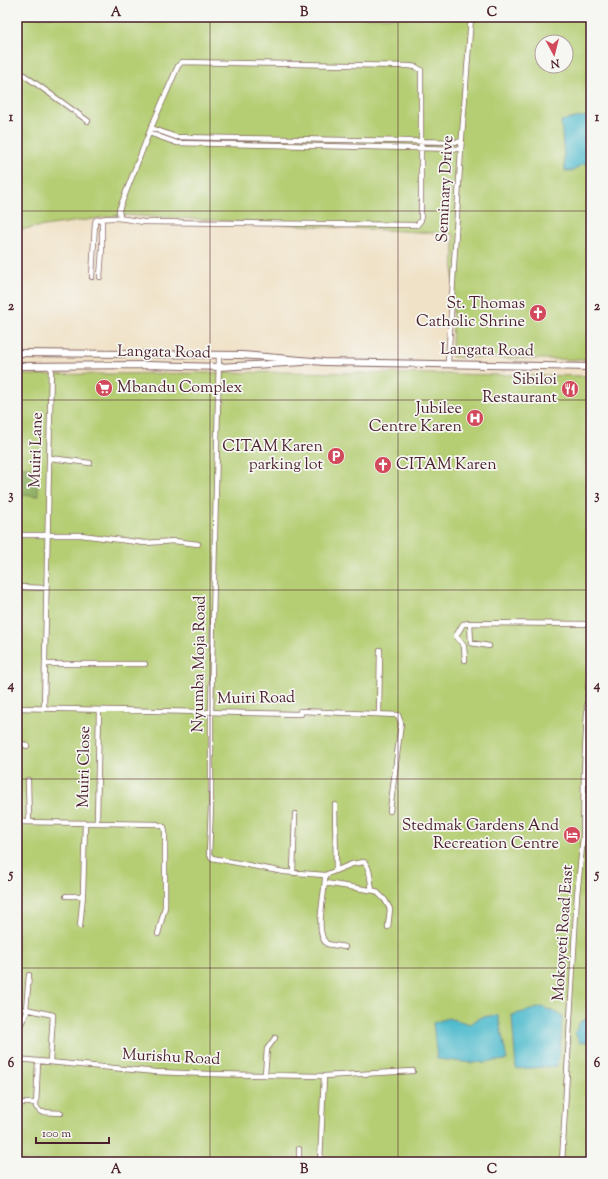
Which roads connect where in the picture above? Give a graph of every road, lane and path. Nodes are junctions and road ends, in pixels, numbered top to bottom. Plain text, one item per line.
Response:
1 (471, 17) edge
2 (17, 70) edge
3 (88, 122) dead end
4 (151, 128) junction
5 (149, 133) junction
6 (420, 142) junction
7 (462, 142) junction
8 (420, 148) junction
9 (461, 149) junction
10 (120, 218) junction
11 (102, 219) junction
12 (92, 276) dead end
13 (100, 277) dead end
14 (17, 353) edge
15 (219, 355) junction
16 (310, 361) junction
17 (448, 364) junction
18 (17, 366) edge
19 (51, 366) junction
20 (591, 366) edge
21 (219, 367) junction
22 (50, 458) junction
23 (90, 462) dead end
24 (17, 535) edge
25 (47, 535) junction
26 (198, 544) dead end
27 (17, 588) edge
28 (46, 588) junction
29 (470, 623) junction
30 (591, 624) edge
31 (591, 634) edge
32 (489, 646) dead end
33 (380, 650) dead end
34 (465, 660) dead end
35 (45, 664) junction
36 (145, 664) dead end
37 (17, 708) edge
38 (44, 709) junction
39 (99, 710) junction
40 (211, 713) junction
41 (379, 714) junction
42 (17, 741) edge
43 (28, 746) dead end
44 (28, 780) dead end
45 (335, 805) dead end
46 (390, 811) dead end
47 (295, 814) dead end
48 (17, 822) edge
49 (29, 822) junction
50 (85, 823) junction
51 (97, 823) junction
52 (336, 870) junction
53 (293, 873) junction
54 (325, 876) junction
55 (325, 883) junction
56 (372, 890) junction
57 (83, 895) junction
58 (66, 896) dead end
59 (80, 926) dead end
60 (388, 926) dead end
61 (158, 934) dead end
62 (345, 947) dead end
63 (29, 975) dead end
64 (28, 1010) junction
65 (17, 1031) edge
66 (275, 1038) dead end
67 (17, 1059) edge
68 (38, 1061) junction
69 (50, 1062) junction
70 (413, 1071) dead end
71 (265, 1074) junction
72 (324, 1076) junction
73 (17, 1103) edge
74 (35, 1103) junction
75 (61, 1113) dead end
76 (299, 1149) dead end
77 (300, 1162) edge
78 (320, 1162) edge
79 (562, 1162) edge

1 - 7 street, Seminary Drive
2 - 3 street
4 - 5 street
4 - 6 street
4 - 6 street
5 - 8 street
5 - 10 street
6 - 7 street
6 - 8 street
7 - 9 street, Seminary Drive
8 - 9 street
8 - 10 street
9 - 17 street, Seminary Drive
10 - 11 street
11 - 12 street
11 - 13 street
14 - 15 main road, Langata Road
15 - 16 main road, Langata Road
15 - 21 street, Nyumba Moja Road
16 - 17 main road, Langata Road
16 - 21 main road, Langata Road
17 - 20 main road, Langata Road
18 - 19 main road, Langata Road
19 - 21 main road, Langata Road
19 - 22 street, Muiri Lane
21 - 40 street, Nyumba Moja Road
22 - 23 street
22 - 25 street, Muiri Lane
24 - 25 street
25 - 26 street
25 - 28 street, Muiri Lane
27 - 28 street
28 - 35 street, Muiri Lane
29 - 30 street
29 - 32 street
29 - 34 street
31 - 79 street, Mokoyeti Road East
33 - 41 street
35 - 36 street
35 - 38 street, Muiri Lane
37 - 38 street, Muiri Road
38 - 39 street, Muiri Road
39 - 40 street, Muiri Road
39 - 51 street, Muiri Close
40 - 41 street, Muiri Road
40 - 53 street, Nyumba Moja Road
41 - 46 street, Muiri Road
42 - 43 street
44 - 49 street
45 - 52 street
47 - 53 street
48 - 49 street, Muiri Close
49 - 50 street, Muiri Close
50 - 51 street, Muiri Close
50 - 57 street
51 - 61 street, Muiri Close
52 - 54 street
52 - 56 street
53 - 54 street, Nyumba Moja Road
54 - 55 street
55 - 56 street
55 - 62 street
56 - 60 street
57 - 58 street
57 - 59 street
63 - 64 street
64 - 65 street
64 - 69 street
66 - 71 street
67 - 68 street, Murishu Road
68 - 69 street, Murishu Road
68 - 74 street
69 - 71 street, Murishu Road
70 - 72 street, Murishu Road
71 - 72 street, Murishu Road
72 - 78 street
73 - 74 street
74 - 75 street
76 - 77 street

